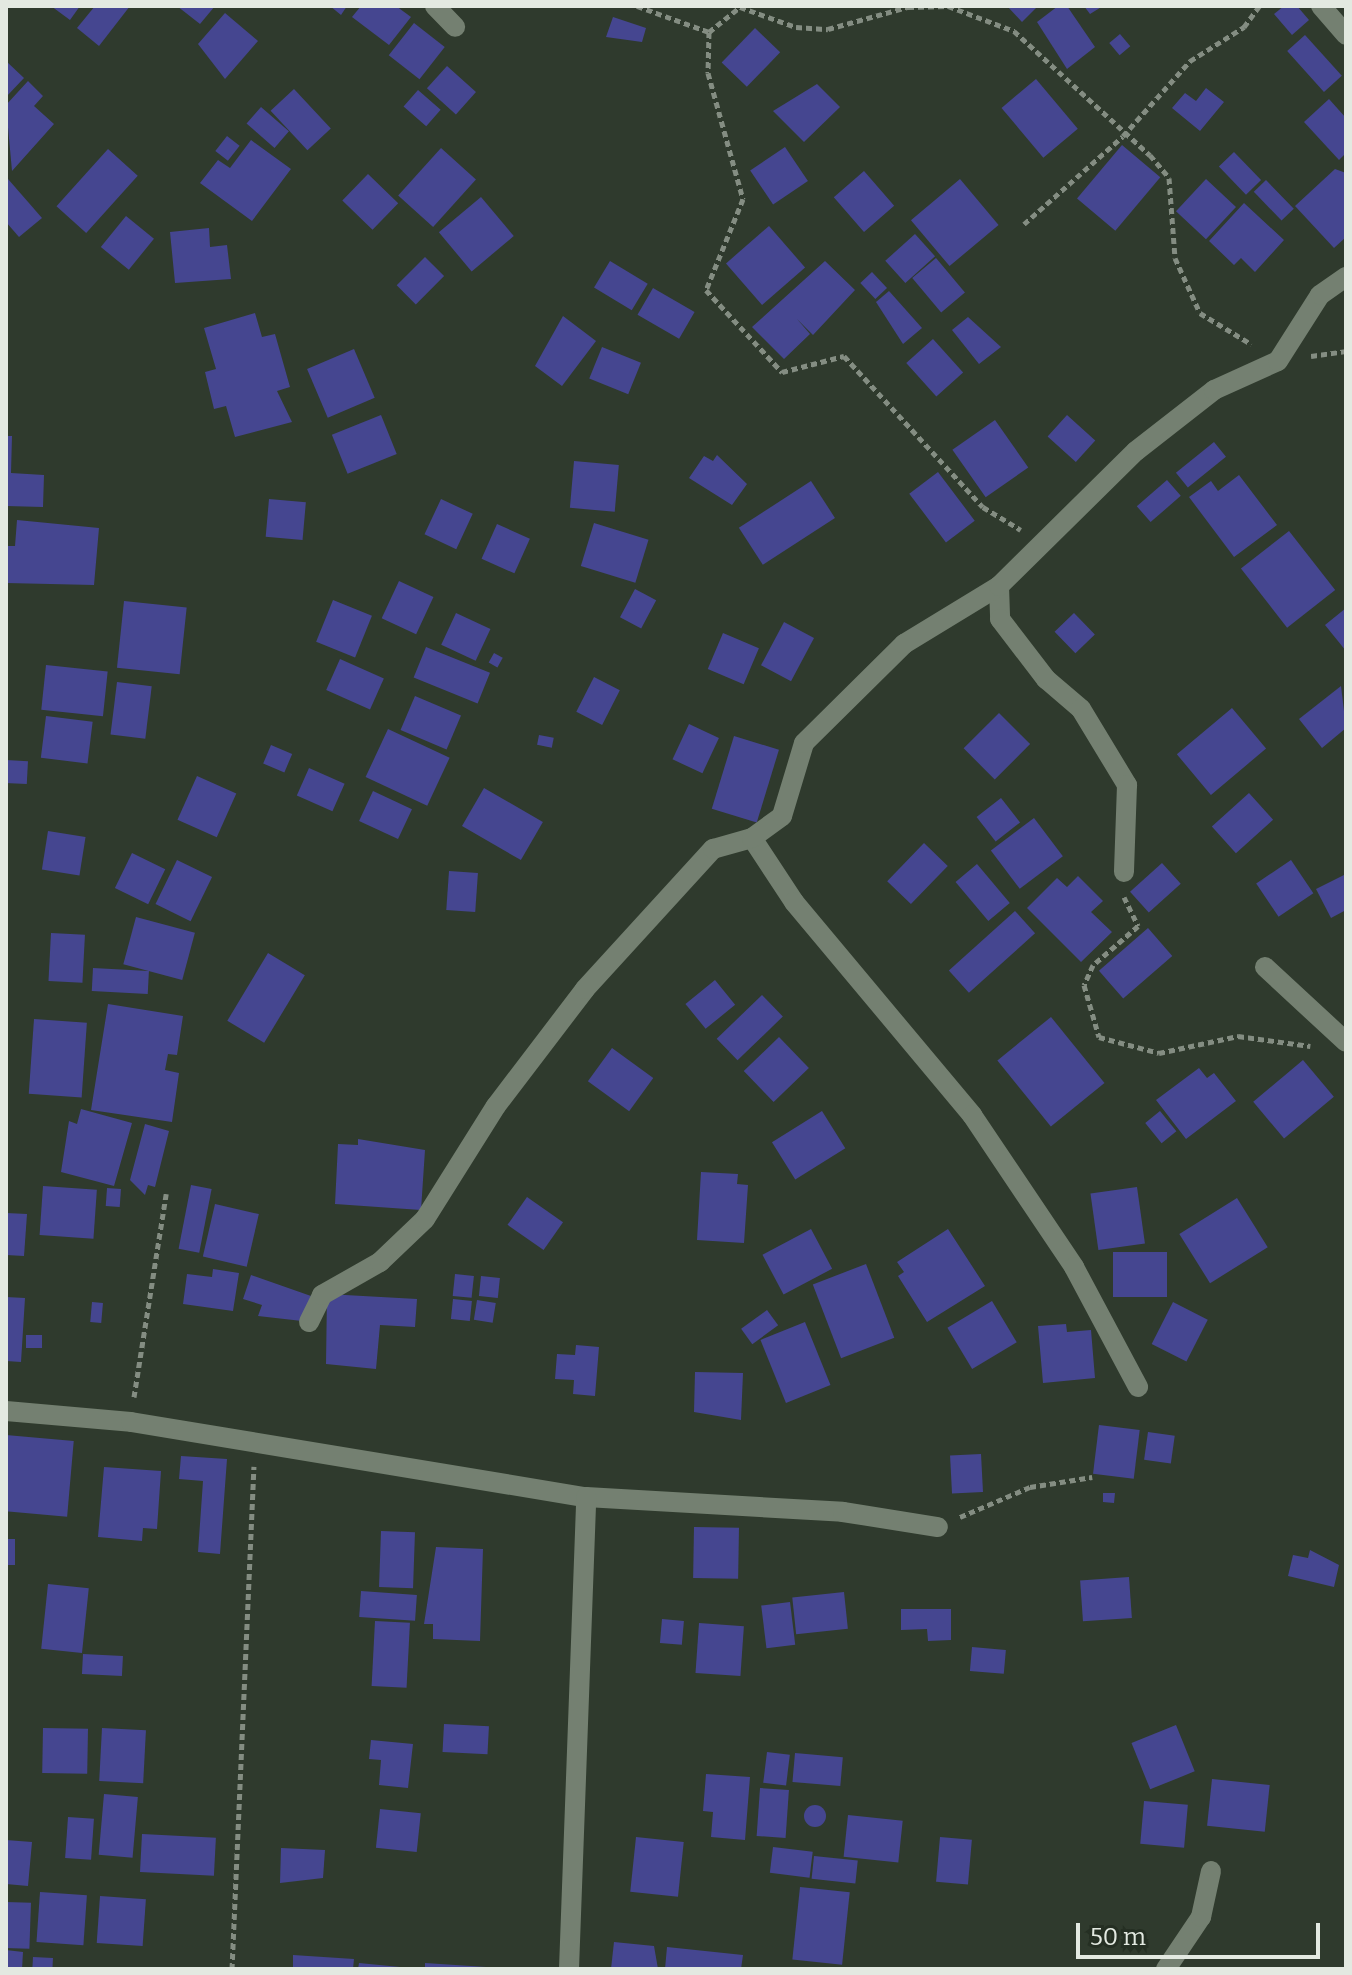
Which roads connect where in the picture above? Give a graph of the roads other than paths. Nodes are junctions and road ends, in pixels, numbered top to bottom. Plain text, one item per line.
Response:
1 (435, 6) edge
2 (1331, 9) edge
3 (455, 27) dead end
4 (1346, 35) edge
5 (1346, 277) edge
6 (999, 586) junction
7 (752, 838) junction
8 (1124, 872) road end
9 (1265, 967) dead end
10 (1346, 1042) edge
11 (309, 1322) dead end
12 (1138, 1387) dead end
13 (6, 1411) edge
14 (586, 1497) junction
15 (938, 1527) road end
16 (1211, 1871) dead end
17 (569, 1969) edge
18 (1166, 1969) edge

1 - 3 street
2 - 4 street
5 - 6 street
6 - 7 street
6 - 8 street
7 - 11 street
7 - 12 street
9 - 10 street
13 - 14 street
14 - 15 street
14 - 17 street
16 - 18 street

